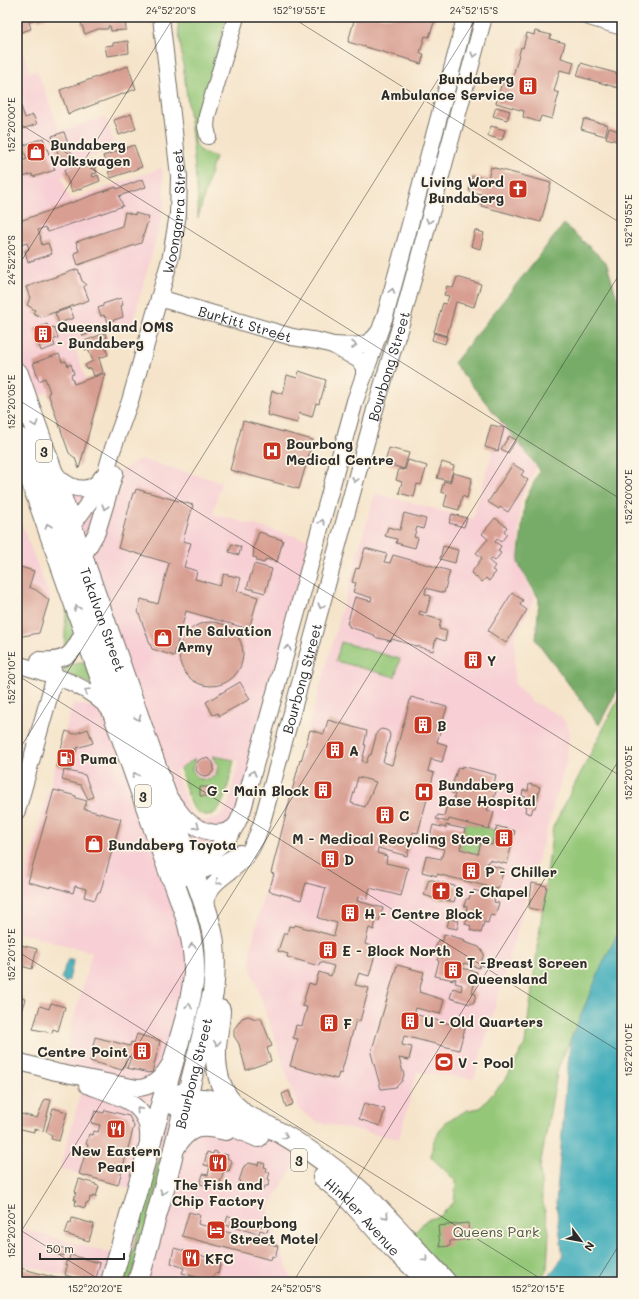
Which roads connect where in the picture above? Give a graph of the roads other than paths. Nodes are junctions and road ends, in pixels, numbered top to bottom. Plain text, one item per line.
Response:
1 (161, 17) edge
2 (236, 17) edge
3 (465, 17) edge
4 (484, 17) edge
5 (589, 17) edge
6 (622, 27) edge
7 (208, 136) dead end
8 (159, 298) junction
9 (380, 328) junction
10 (399, 330) junction
11 (334, 345) junction
12 (17, 374) edge
13 (362, 380) junction
14 (380, 391) junction
15 (130, 401) junction
16 (17, 438) edge
17 (49, 466) junction
18 (106, 470) junction
19 (71, 527) junction
20 (313, 554) junction
21 (334, 559) junction
22 (61, 563) junction
23 (84, 565) junction
24 (84, 630) junction
25 (17, 655) edge
26 (50, 661) junction
27 (23, 666) edge
28 (55, 676) junction
29 (277, 686) junction
30 (50, 692) junction
31 (297, 692) junction
32 (114, 715) junction
33 (162, 787) junction
34 (244, 809) junction
35 (17, 811) edge
36 (264, 814) junction
37 (237, 824) junction
38 (259, 831) junction
39 (191, 869) junction
40 (172, 879) junction
41 (206, 911) junction
42 (215, 976) junction
43 (17, 1061) edge
44 (174, 1061) junction
45 (56, 1072) junction
46 (186, 1100) junction
47 (250, 1118) junction
48 (156, 1123) junction
49 (257, 1136) junction
50 (174, 1150) junction
51 (146, 1160) junction
52 (111, 1282) edge
53 (138, 1282) edge
54 (429, 1282) edge
55 (446, 1282) edge

1 - 8 street, Woongarra Street
2 - 7 street
9 -> 3 street, Bourbong Street
4 -> 10 street, Bourbong Street
5 - 6 street
8 - 11 street, Burkitt Street
8 - 15 street, Woongarra Street
9 - 10 street
11 -> 9 street, Burkitt Street
9 - 13 street, Bourbong Street
10 - 14 street, Bourbong Street
11 - 13 street, Burkitt Street
12 -> 17 highway, Takalvan Street / 3
13 - 14 street, Burkitt Street
20 -> 13 street, Bourbong Street
14 -> 21 street, Bourbong Street
15 - 18 street, Woongarra Street
15 -> 23 street, Woongarra Street
22 -> 16 highway, Takalvan Street / 3
17 - 18 street, Woongarra Street
17 - 19 highway, Takalvan Street / 3
18 - 19 street, Woongarra Street
19 - 22 highway
19 - 23 highway, Takalvan Street / 3
20 - 21 street
29 -> 20 street, Bourbong Street
21 -> 31 street, Bourbong Street
24 -> 22 highway, Takalvan Street / 3
23 -> 33 highway, Takalvan Street / 3
24 - 26 street
24 - 32 highway, Takalvan Street / 3
25 - 26 street
26 - 28 street
27 - 28 street
27 - 30 street
28 - 30 street
32 -> 28 street
29 - 31 street
34 -> 29 street, Bourbong Street
30 - 35 street
31 - 36 street, Bourbong Street
40 -> 32 highway, Takalvan Street / 3
33 -> 37 street
33 - 39 highway, Takalvan Street / 3
34 - 36 street
34 - 37 street, Bourbong Street
36 - 38 street, Bourbong Street
37 - 39 street, Bourbong Street
38 - 39 street
38 -> 41 street
39 - 40 street
39 - 41 main road, Bourbong Street / 3
44 -> 40 main road, Bourbong Street / 3
41 - 42 main road, Bourbong Street / 3
42 - 46 main road, Bourbong Street / 3
42 -> 47 main road, 3
43 - 45 street
44 - 45 street
44 - 46 main road, 3
44 - 48 main road, Bourbong Street
51 -> 45 street
46 - 47 main road, 3
46 - 48 main road
46 - 49 main road, Hinkler Avenue / 3
46 - 50 main road, Bourbong Street
47 -> 55 main road, Hinkler Avenue / 3
48 - 51 main road, Bourbong Street
49 - 50 main road
49 - 54 main road, Hinkler Avenue / 3
50 -> 53 main road, Bourbong Street
51 - 52 main road, Bourbong Street

